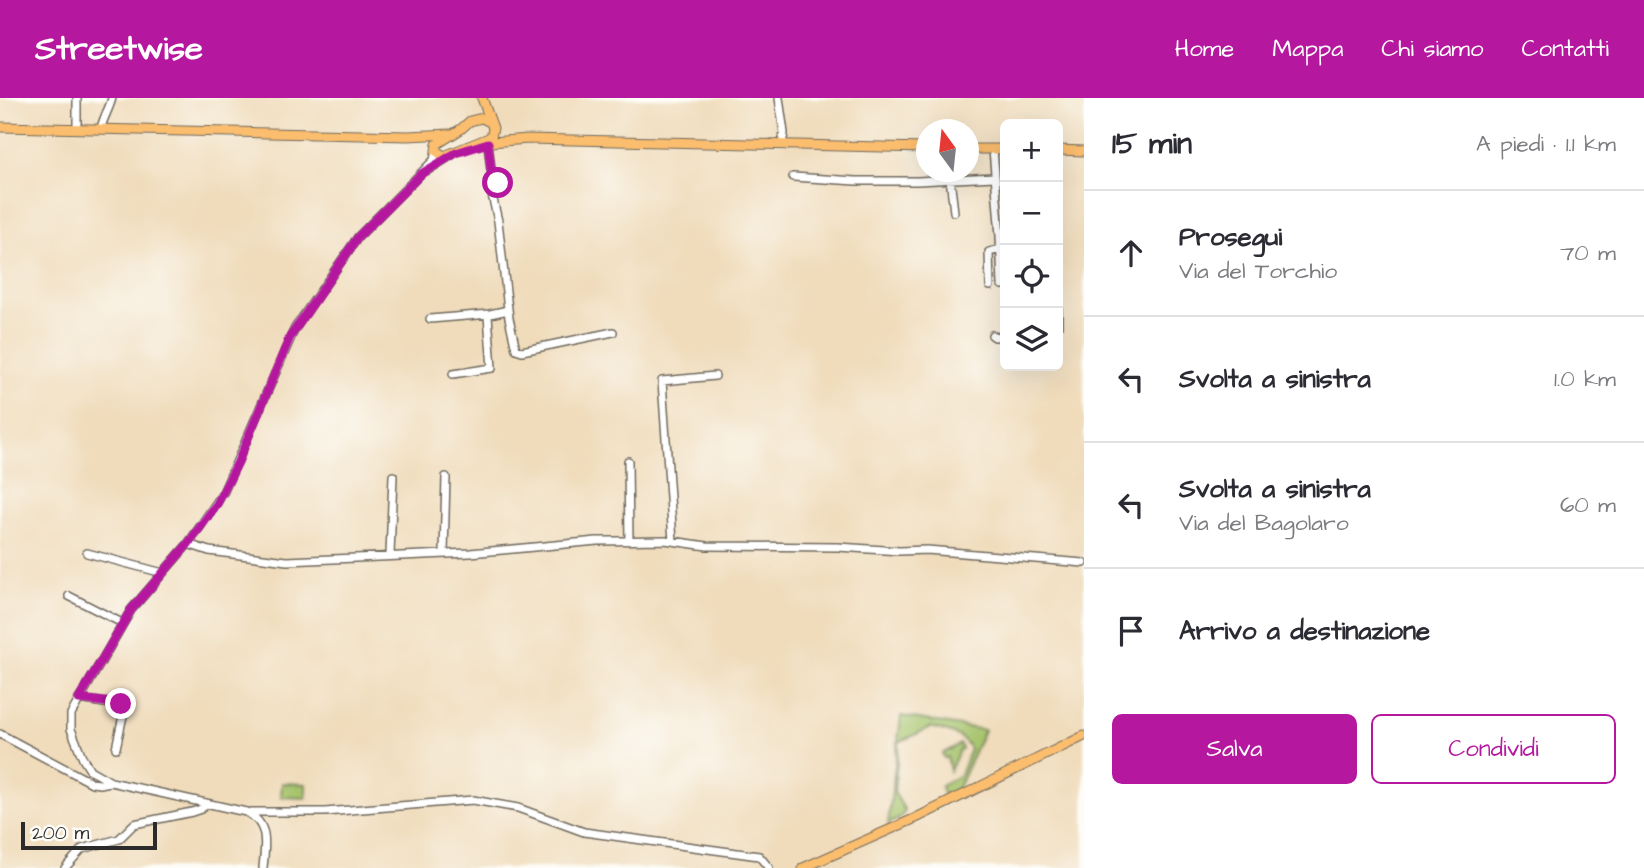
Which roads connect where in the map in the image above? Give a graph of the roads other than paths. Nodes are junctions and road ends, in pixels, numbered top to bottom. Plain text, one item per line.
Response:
1 (77, 98) edge
2 (112, 98) edge
3 (480, 98) edge
4 (779, 98) edge
5 (470, 121) junction
6 (491, 123) junction
7 (0, 127) edge
8 (77, 129) junction
9 (101, 129) junction
10 (451, 134) junction
11 (408, 136) junction
12 (528, 139) junction
13 (484, 143) junction
14 (782, 144) junction
15 (916, 148) edge
16 (979, 149) edge
17 (993, 149) junction
18 (1000, 149) edge
19 (436, 150) junction
20 (1063, 150) edge
21 (1084, 151) edge
22 (456, 153) junction
23 (421, 174) junction
24 (793, 177) dead end
25 (979, 177) edge
26 (994, 177) junction
27 (916, 181) edge
28 (950, 182) edge
29 (954, 212) dead end
30 (1001, 245) edge
31 (1000, 250) edge
32 (990, 286) dead end
33 (508, 310) junction
34 (490, 314) junction
35 (430, 319) dead end
36 (613, 332) dead end
37 (992, 335) dead end
38 (1000, 336) edge
39 (453, 374) dead end
40 (715, 376) dead end
41 (628, 461) dead end
42 (393, 476) dead end
43 (446, 477) dead end
44 (629, 541) junction
45 (673, 541) junction
46 (188, 544) junction
47 (87, 552) dead end
48 (444, 553) junction
49 (390, 555) junction
50 (1084, 563) edge
51 (163, 573) junction
52 (69, 596) dead end
53 (122, 623) junction
54 (79, 699) junction
55 (0, 734) edge
56 (1084, 736) edge
57 (1084, 742) edge
58 (116, 748) dead end
59 (111, 782) junction
60 (205, 804) junction
61 (246, 812) junction
62 (265, 814) junction
63 (264, 830) junction
64 (65, 868) edge
65 (263, 868) edge
66 (769, 868) edge
67 (803, 868) edge
68 (817, 868) edge

1 - 8 street
2 - 9 street
3 - 5 main road
3 - 6 main road
4 - 14 street
5 - 6 main road
5 - 10 main road
6 - 12 main road
6 - 13 main road
7 - 8 main road
8 - 9 main road
9 - 11 main road
10 - 11 main road
10 - 19 main road
11 - 19 main road
12 - 13 main road
12 - 14 main road
13 - 22 main road
13 - 33 street
14 - 15 main road
16 - 17 main road
17 - 18 main road
17 - 26 street
19 - 22 main road
19 - 23 street
20 - 21 main road
22 - 23 street
23 - 46 street
24 - 27 street
25 - 26 street
26 - 30 street
28 - 29 street
31 - 32 street
33 - 34 street
33 - 36 street
34 - 35 street
34 - 39 street
37 - 38 street
40 - 45 street
41 - 44 street
42 - 49 street
43 - 48 street
44 - 45 street
44 - 48 street
45 - 50 street
46 - 49 street
46 - 51 street
47 - 51 street
48 - 49 street
51 - 53 street
52 - 53 street
53 - 54 street
54 - 58 street
54 - 59 street
55 - 59 street
56 - 67 main road
57 - 68 main road
59 - 60 street
60 - 61 street
60 - 64 street
61 - 62 street
61 - 63 street
62 - 63 street
62 - 66 street
63 - 65 street

